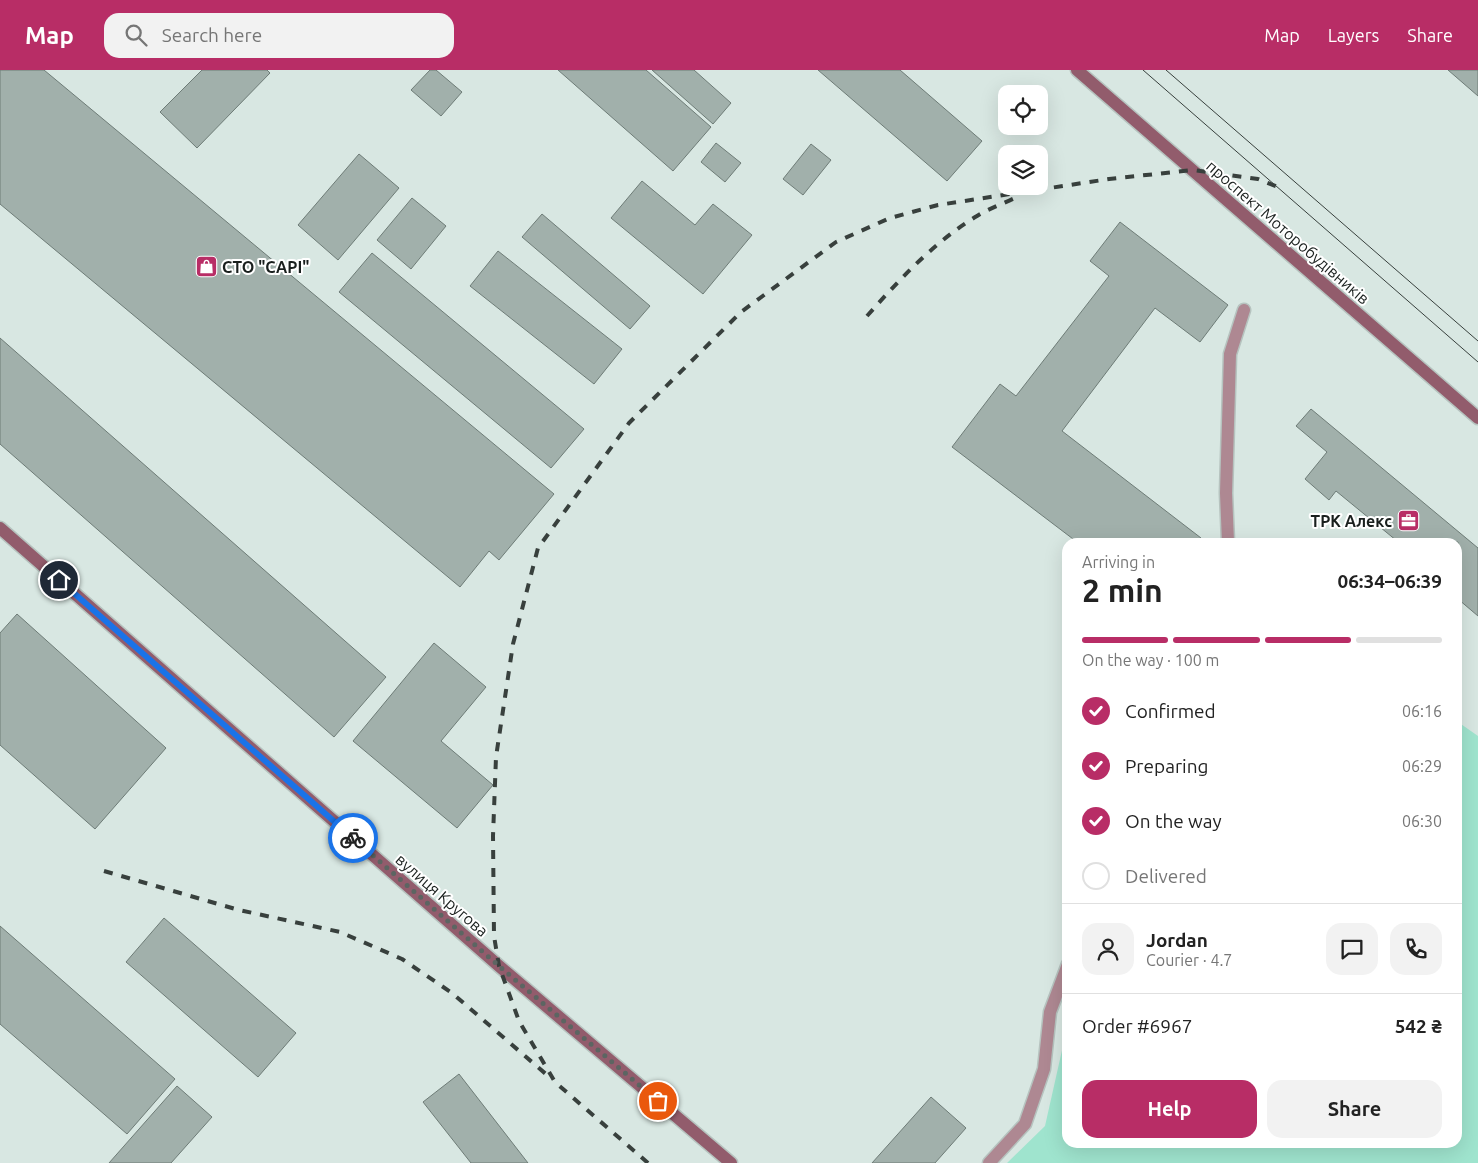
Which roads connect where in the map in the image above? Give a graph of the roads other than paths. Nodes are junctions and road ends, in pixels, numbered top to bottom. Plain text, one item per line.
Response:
1 (1077, 70) edge
2 (1244, 310) dead end
3 (1478, 418) edge
4 (0, 528) edge
5 (1228, 538) edge
6 (1062, 980) edge
7 (731, 1163) edge
8 (989, 1163) edge

1 - 3 street, проспект Моторобудівників
2 - 5 lane
4 - 7 street, вулиця Кругова
6 - 8 lane

